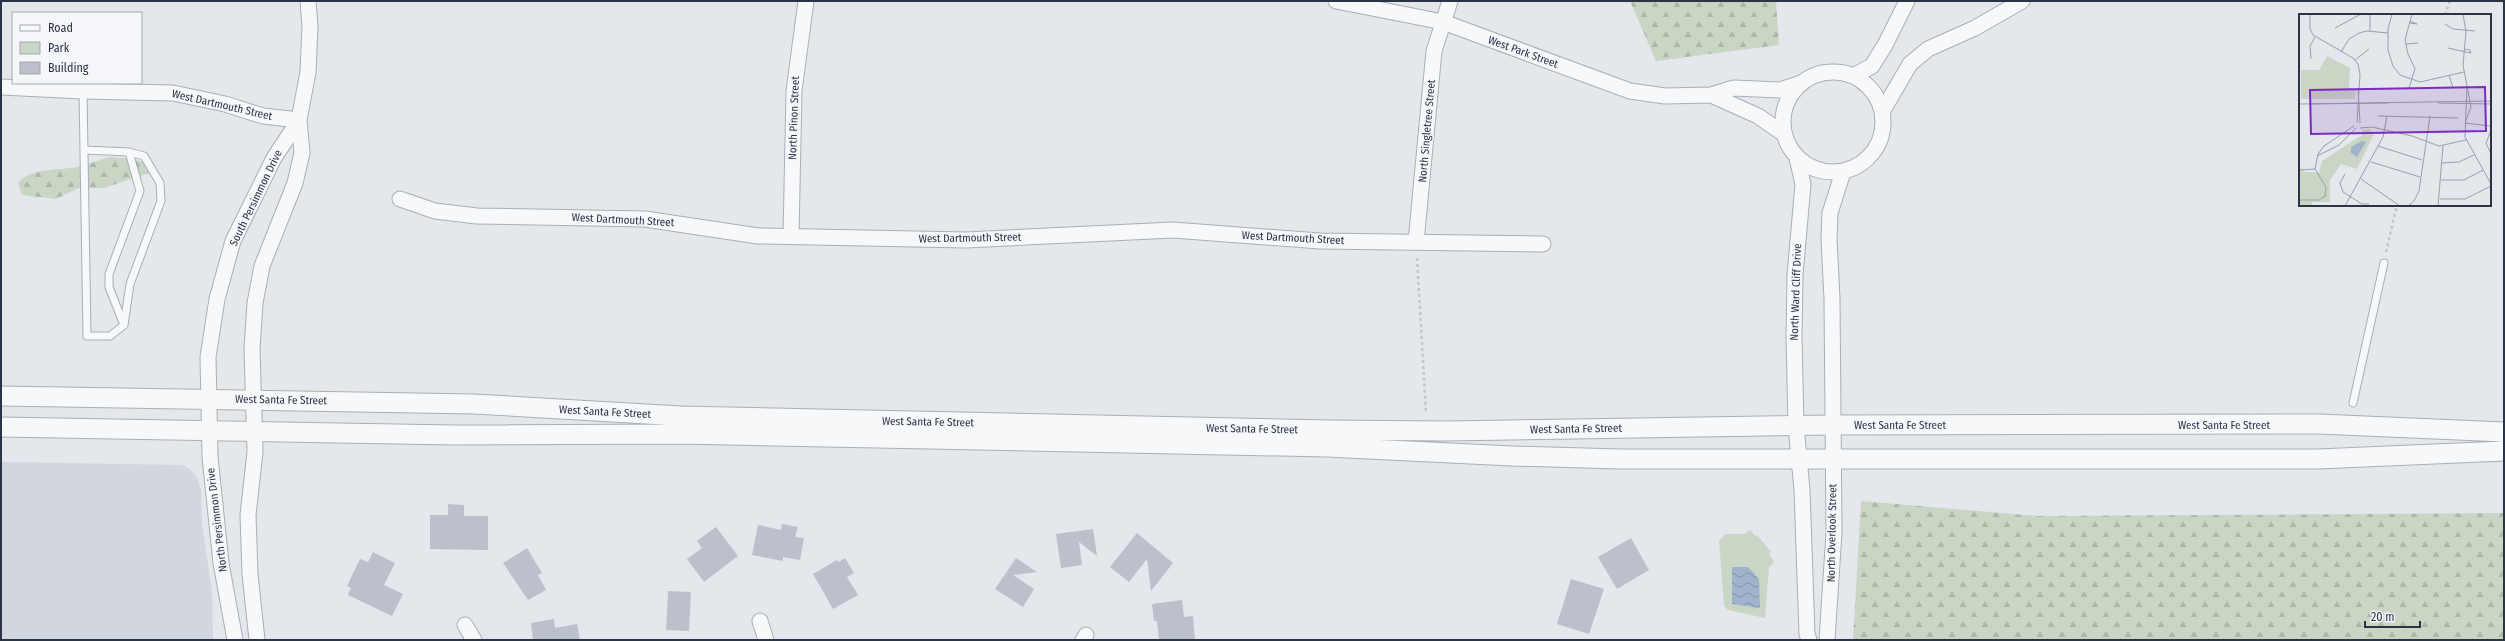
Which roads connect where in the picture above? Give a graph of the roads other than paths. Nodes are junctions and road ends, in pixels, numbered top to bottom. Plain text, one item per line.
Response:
1 (308, 1) edge
2 (806, 1) edge
3 (1336, 1) edge
4 (1450, 1) edge
5 (1907, 1) edge
6 (2022, 1) edge
7 (1443, 22) junction
8 (1853, 76) junction
9 (1801, 83) junction
10 (1, 87) edge
11 (83, 91) junction
12 (1711, 95) junction
13 (1882, 112) junction
14 (299, 120) junction
15 (1784, 134) junction
16 (84, 150) junction
17 (129, 152) junction
18 (1797, 158) junction
19 (1843, 172) junction
20 (400, 199) dead end
21 (791, 236) junction
22 (1416, 242) junction
23 (1543, 244) dead end
24 (2384, 263) road end
25 (124, 325) junction
26 (1, 396) edge
27 (209, 399) junction
28 (253, 399) junction
29 (2353, 403) dead end
30 (1833, 425) junction
31 (1796, 426) junction
32 (1, 427) edge
33 (208, 430) junction
34 (254, 431) junction
35 (2504, 432) edge
36 (2504, 451) edge
37 (1797, 458) junction
38 (1834, 459) junction
39 (760, 620) dead end
40 (465, 625) dead end
41 (235, 640) edge
42 (257, 640) edge
43 (474, 640) edge
44 (766, 640) edge
45 (1809, 640) edge
46 (1827, 640) edge

1 - 14 street, South Persimmon Drive
2 - 21 street, North Pinon Street
3 - 7 street, West Park Street
4 - 7 street, North Singletree Street
5 - 8 street
6 - 13 street
7 - 12 street, West Park Street
7 - 22 street, North Singletree Street
8 - 9 street
8 - 13 street
9 - 12 street, West Park Street
9 - 15 street
10 - 11 street, West Dartmouth Street
11 - 14 street, West Dartmouth Street
11 - 16 lane
12 - 15 street, West Park Street
13 - 19 street
14 - 27 street, South Persimmon Drive
14 - 28 street, South Persimmon Drive
15 - 18 street
16 - 17 lane
16 - 25 lane
17 - 25 lane
17 - 25 lane
18 - 19 street
18 - 31 street, North Ward Cliff Drive
19 - 30 street
20 - 21 street, West Dartmouth Street
21 - 22 street, West Dartmouth Street
22 - 23 street, West Dartmouth Street
24 - 29 lane
26 - 27 street, West Santa Fe Street
27 - 28 street, West Santa Fe Street
27 - 33 street, North Persimmon Drive
28 - 31 street, West Santa Fe Street
28 - 34 street
30 - 31 street, West Santa Fe Street
30 - 35 street, West Santa Fe Street
30 - 38 street, North Overlook Street
31 - 37 street
32 - 33 street, West Santa Fe Street
33 - 34 street, West Santa Fe Street
33 - 41 street, North Persimmon Drive
34 - 37 street, West Santa Fe Street
34 - 42 street
36 - 38 street, West Santa Fe Street
37 - 38 street, West Santa Fe Street
37 - 45 street
38 - 46 street, North Overlook Street
39 - 44 street
40 - 43 street

